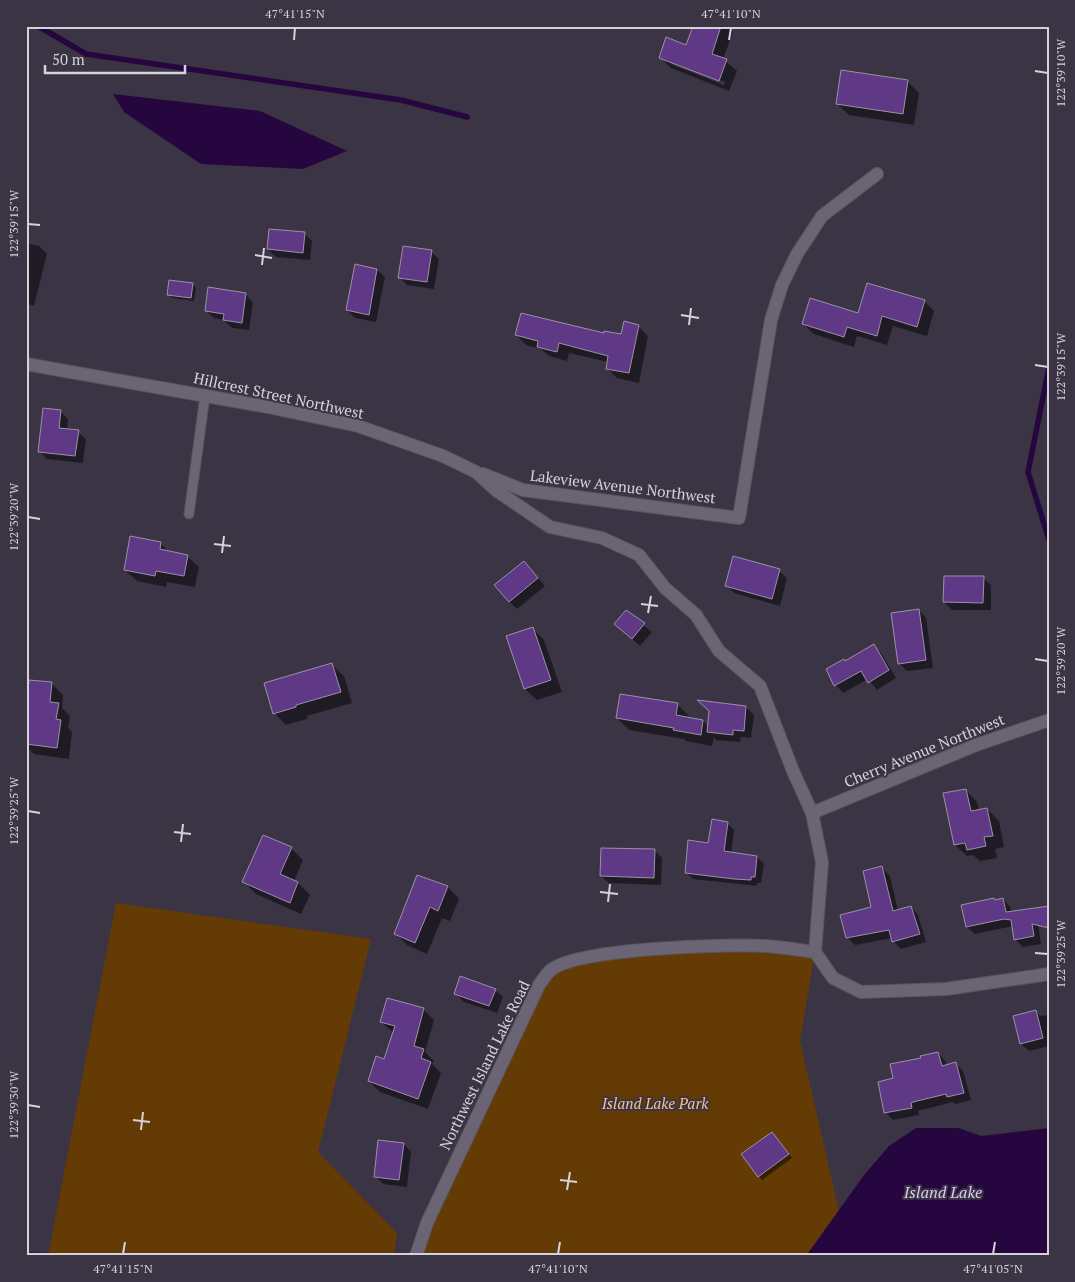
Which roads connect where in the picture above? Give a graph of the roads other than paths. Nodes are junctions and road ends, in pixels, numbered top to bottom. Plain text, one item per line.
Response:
1 (877, 174) dead end
2 (26, 364) edge
3 (206, 396) junction
4 (476, 472) junction
5 (188, 514) dead end
6 (1049, 720) edge
7 (812, 813) junction
8 (815, 952) junction
9 (1049, 974) edge
10 (416, 1256) edge

1 - 4 street, Lakeview Avenue Northwest
2 - 3 street, Hillcrest Street Northwest
3 - 4 street, Hillcrest Street Northwest
3 - 5 lane
4 - 7 street, Hillcrest Street Northwest
6 - 7 street, Cherry Avenue Northwest
7 - 8 street, Hillcrest Street Northwest
8 - 9 street
8 - 10 street, Northwest Island Lake Road

